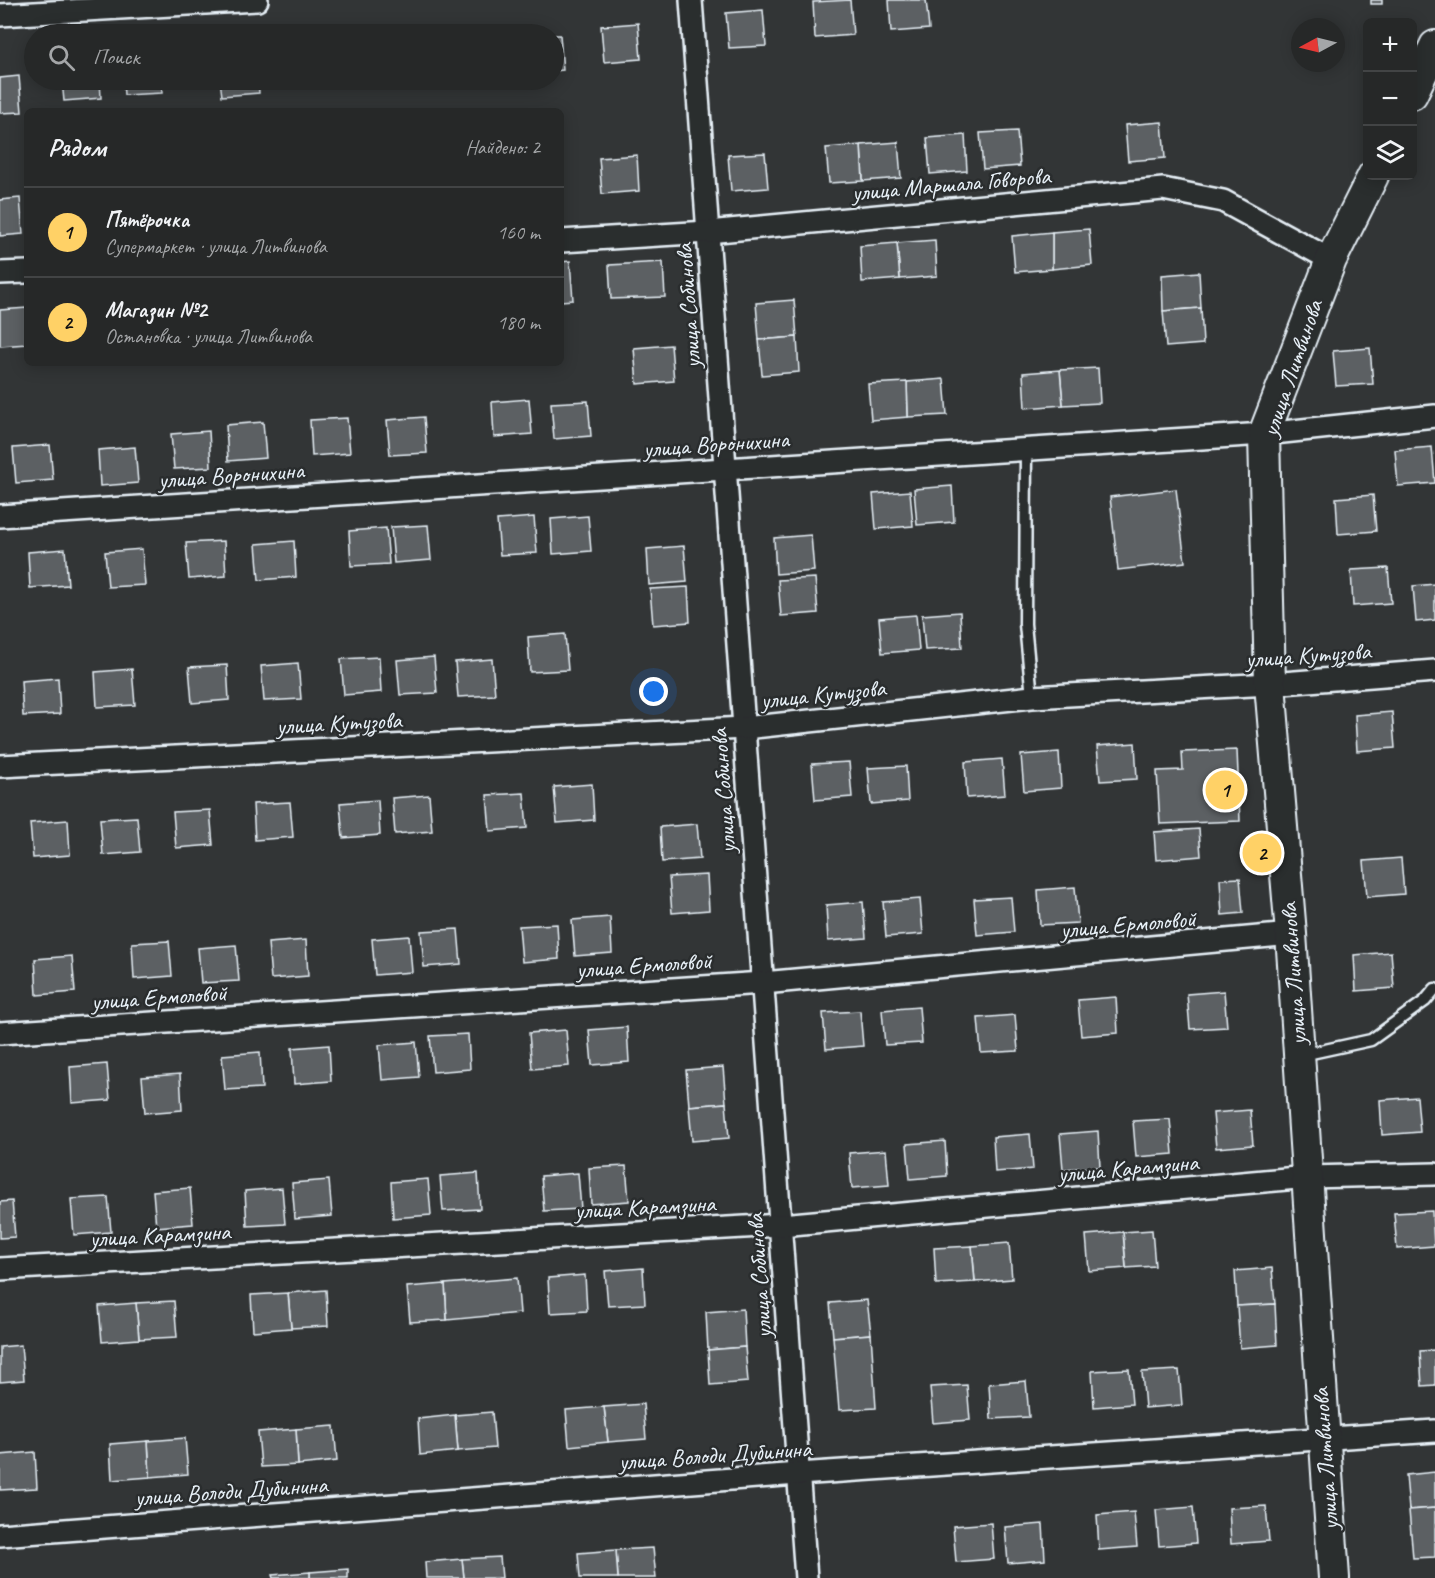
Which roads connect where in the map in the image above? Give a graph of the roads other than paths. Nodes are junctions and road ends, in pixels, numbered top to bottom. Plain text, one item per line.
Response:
1 (257, 0) edge
2 (691, 0) edge
3 (0, 15) edge
4 (1435, 46) edge
5 (1423, 82) edge
6 (1370, 180) edge
7 (708, 232) junction
8 (564, 241) edge
9 (1331, 260) junction
10 (24, 272) edge
11 (0, 273) edge
12 (1435, 416) edge
13 (1264, 434) junction
14 (1026, 450) junction
15 (725, 469) junction
16 (0, 516) edge
17 (1435, 671) edge
18 (1270, 684) junction
19 (1032, 697) junction
20 (744, 728) junction
21 (0, 766) edge
22 (1290, 934) junction
23 (763, 983) junction
24 (1435, 989) edge
25 (0, 1034) edge
26 (1299, 1056) junction
27 (1435, 1174) edge
28 (1308, 1177) junction
29 (781, 1225) junction
30 (0, 1269) edge
31 (1435, 1431) edge
32 (1323, 1437) junction
33 (798, 1474) junction
34 (0, 1534) edge
35 (806, 1578) edge
36 (1334, 1578) edge

1 - 3 street
2 - 7 street, улица Собинова
4 - 5 street
6 - 9 street, улица Литвинова
7 - 8 street, улица Маршала Говорова
7 - 9 street, улица Маршала Говорова
7 - 15 street, улица Собинова
9 - 13 street, улица Литвинова
10 - 11 street
12 - 13 street, улица Воронихина
13 - 14 street, улица Воронихина
13 - 18 street, улица Литвинова
14 - 15 street, улица Воронихина
14 - 19 lane
15 - 16 street, улица Воронихина
15 - 20 street, улица Собинова
17 - 18 street, улица Кутузова
18 - 19 street, улица Кутузова
18 - 22 street, улица Литвинова
19 - 20 street, улица Кутузова
20 - 21 street, улица Кутузова
20 - 23 street, улица Собинова
22 - 23 street, улица Ермоловой
22 - 26 street, улица Литвинова
23 - 25 street, улица Ермоловой
23 - 29 street, улица Собинова
24 - 26 lane
26 - 28 street, улица Литвинова
27 - 28 street, улица Карамзина
28 - 29 street, улица Карамзина
28 - 32 street, улица Литвинова
29 - 30 street, улица Карамзина
29 - 33 street, улица Собинова
31 - 32 street, улица Володи Дубинина
32 - 33 street, улица Володи Дубинина
32 - 36 street, улица Литвинова
33 - 34 street, улица Володи Дубинина
33 - 35 street, улица Собинова

